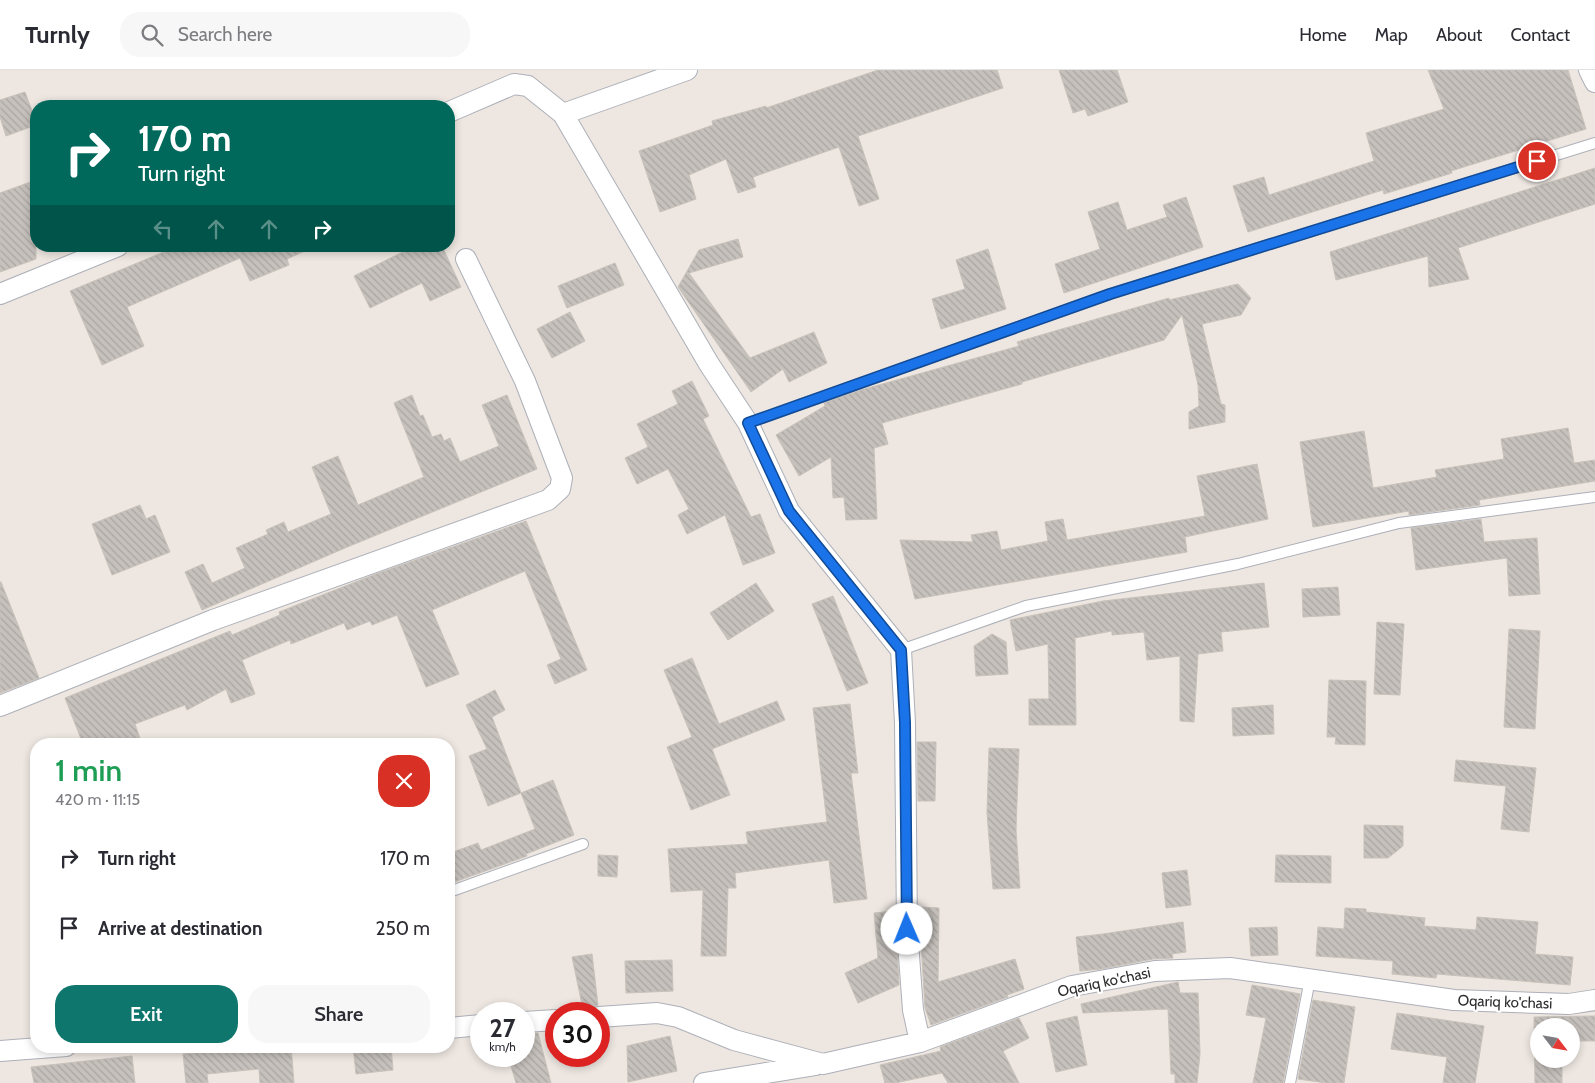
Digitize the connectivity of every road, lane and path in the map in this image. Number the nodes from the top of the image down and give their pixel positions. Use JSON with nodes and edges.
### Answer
{"nodes":[{"id":1,"x":687,"y":70,"type":"edge"},
{"id":2,"x":1589,"y":70,"type":"edge"},
{"id":3,"x":1595,"y":82,"type":"edge"},
{"id":4,"x":455,"y":109,"type":"edge"},
{"id":5,"x":563,"y":114,"type":"junction"},
{"id":6,"x":1595,"y":143,"type":"edge"},
{"id":7,"x":103,"y":252,"type":"edge"},
{"id":8,"x":466,"y":259,"type":"dead end"},
{"id":9,"x":0,"y":294,"type":"edge"},
{"id":10,"x":748,"y":423,"type":"junction"},
{"id":11,"x":1595,"y":497,"type":"edge"},
{"id":12,"x":901,"y":650,"type":"junction"},
{"id":13,"x":0,"y":706,"type":"edge"},
{"id":14,"x":583,"y":844,"type":"dead end"},
{"id":15,"x":455,"y":890,"type":"edge"},
{"id":16,"x":1310,"y":979,"type":"junction"},
{"id":17,"x":1595,"y":1000,"type":"edge"},
{"id":18,"x":610,"y":1016,"type":"edge"},
{"id":19,"x":470,"y":1026,"type":"edge"},
{"id":20,"x":455,"y":1027,"type":"edge"},
{"id":21,"x":920,"y":1042,"type":"junction"},
{"id":22,"x":30,"y":1049,"type":"edge"},
{"id":23,"x":0,"y":1051,"type":"edge"},
{"id":24,"x":823,"y":1064,"type":"junction"},
{"id":25,"x":704,"y":1083,"type":"edge"},
{"id":26,"x":1290,"y":1083,"type":"edge"}],
"edges":[{"from":1,"to":5,"type":"street"},
{"from":2,"to":3,"type":"street"},
{"from":4,"to":5,"type":"street"},
{"from":5,"to":10,"type":"street"},
{"from":6,"to":10,"type":"lane"},
{"from":7,"to":9,"type":"street"},
{"from":8,"to":13,"type":"street"},
{"from":10,"to":12,"type":"street"},
{"from":11,"to":12,"type":"lane"},
{"from":12,"to":21,"type":"street"},
{"from":14,"to":15,"type":"lane"},
{"from":16,"to":17,"type":"street","name":"Oqariq ko'chasi"},
{"from":16,"to":21,"type":"street","name":"Oqariq ko'chasi"},
{"from":16,"to":26,"type":"lane"},
{"from":18,"to":24,"type":"street","name":"Oqariq ko'chasi"},
{"from":19,"to":20,"type":"street"},
{"from":21,"to":24,"type":"street","name":"Oqariq ko'chasi"},
{"from":22,"to":23,"type":"street"},
{"from":24,"to":25,"type":"street"}]}
